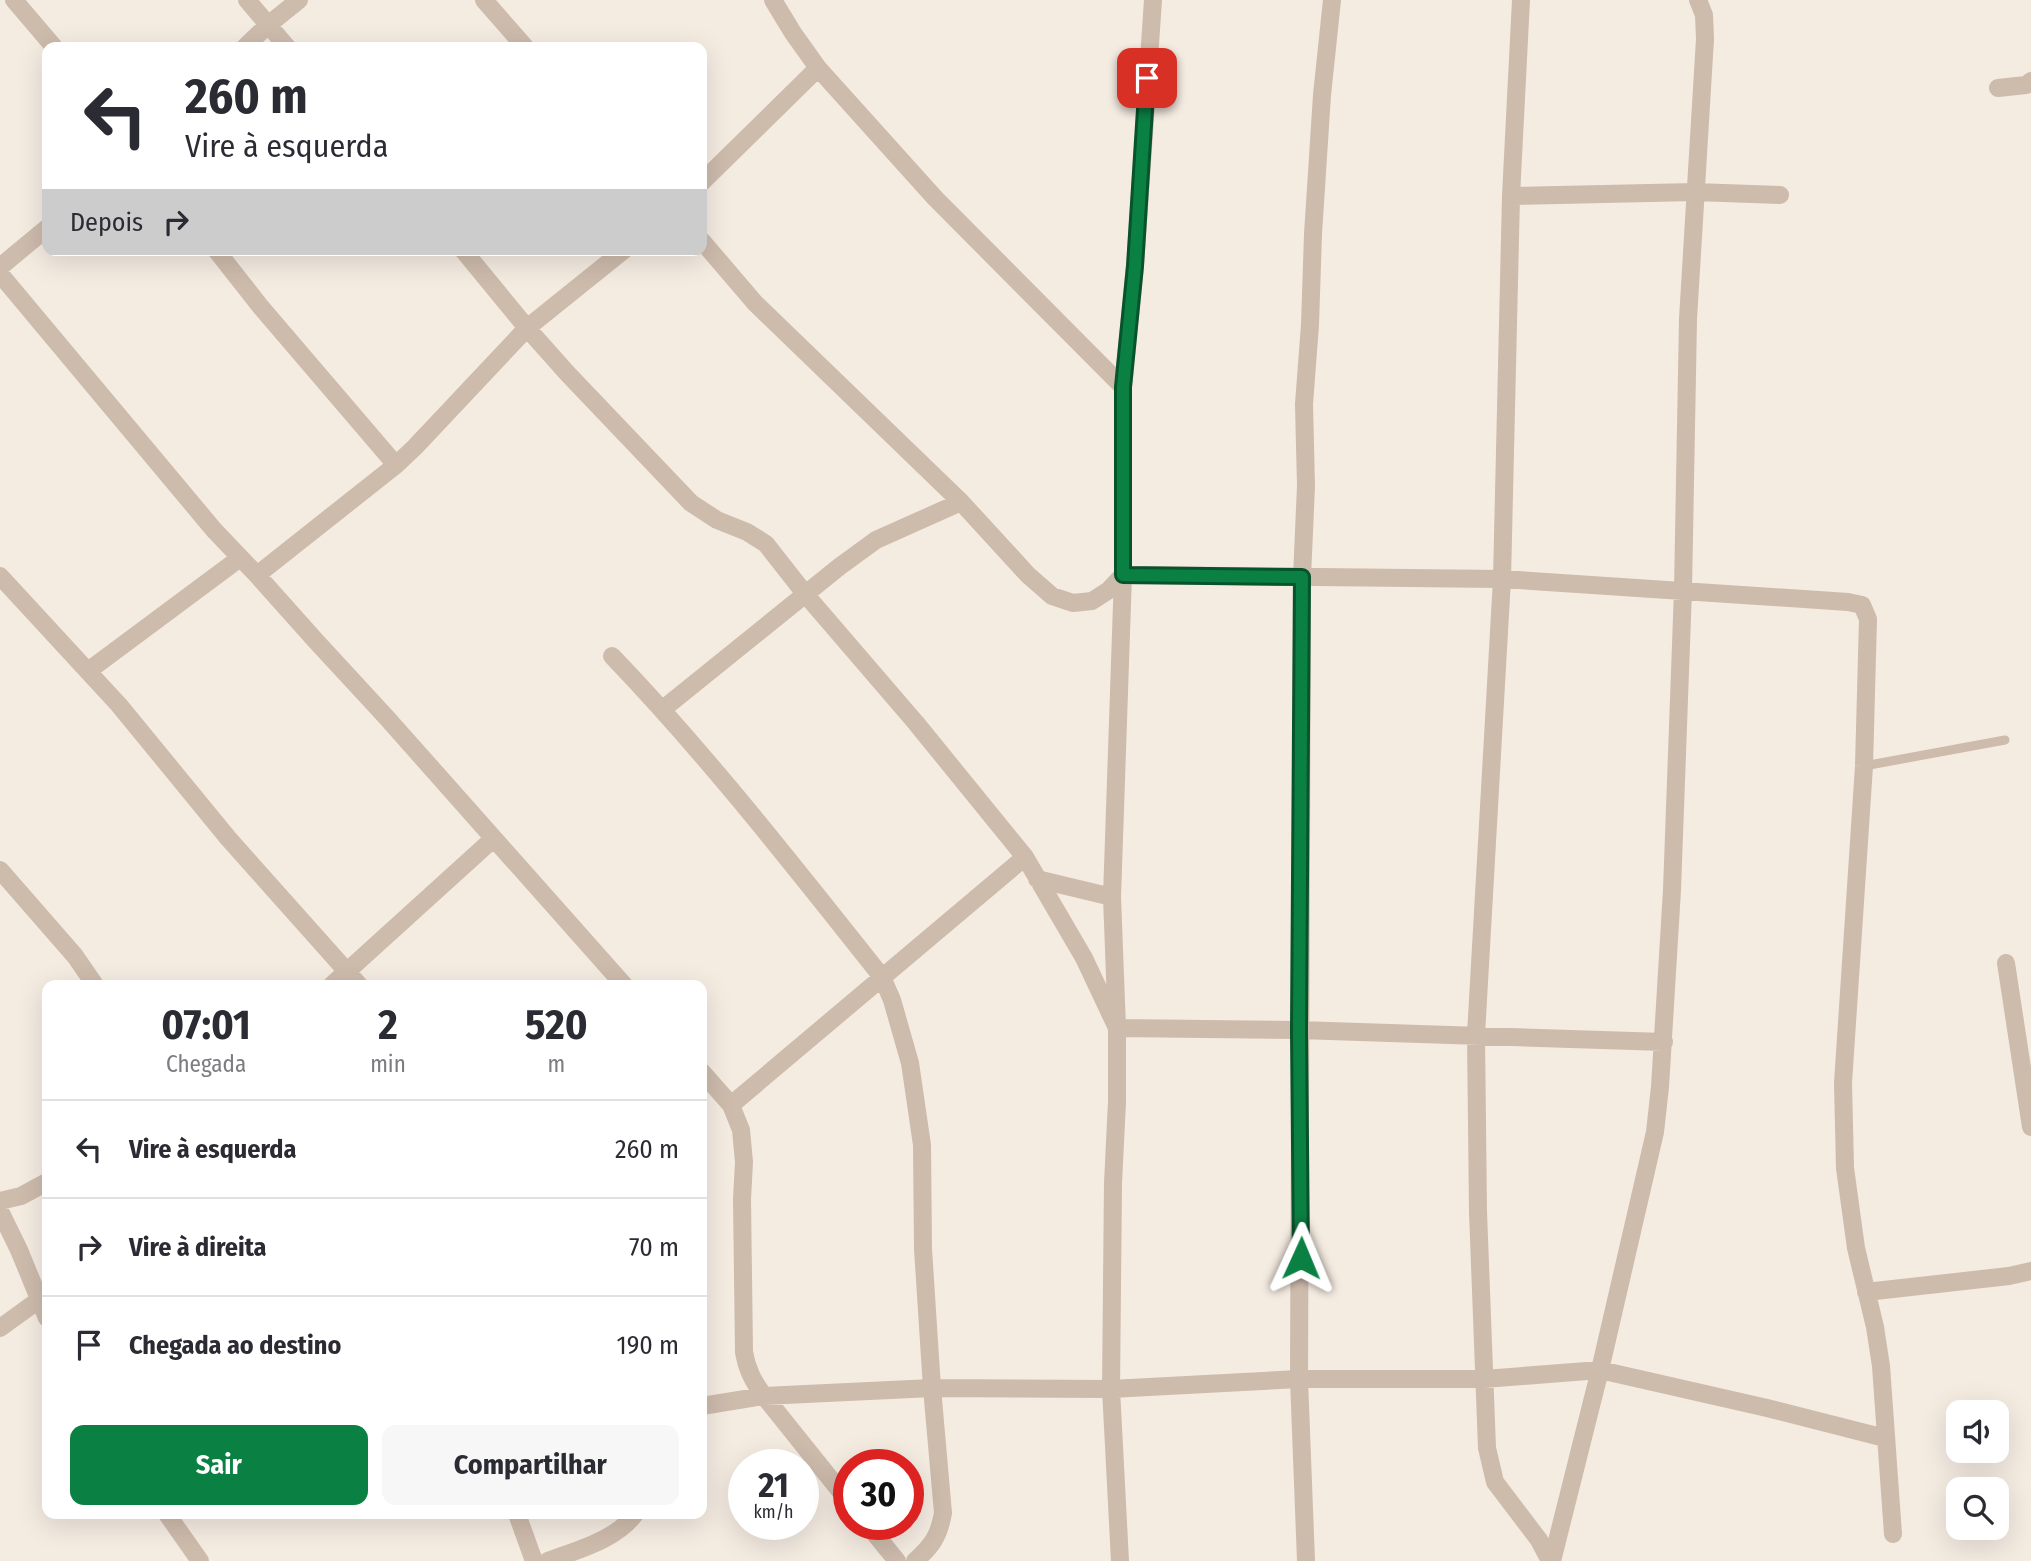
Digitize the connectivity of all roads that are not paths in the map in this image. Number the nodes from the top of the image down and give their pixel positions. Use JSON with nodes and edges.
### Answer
{"nodes":[{"id":1,"x":14,"y":0,"type":"edge"},
{"id":2,"x":247,"y":0,"type":"edge"},
{"id":3,"x":299,"y":0,"type":"edge"},
{"id":4,"x":484,"y":0,"type":"edge"},
{"id":5,"x":773,"y":0,"type":"edge"},
{"id":6,"x":1153,"y":0,"type":"edge"},
{"id":7,"x":1332,"y":0,"type":"edge"},
{"id":8,"x":1521,"y":0,"type":"edge"},
{"id":9,"x":1698,"y":0,"type":"edge"},
{"id":10,"x":268,"y":24,"type":"junction"},
{"id":11,"x":50,"y":42,"type":"edge"},
{"id":12,"x":250,"y":42,"type":"edge"},
{"id":13,"x":283,"y":42,"type":"edge"},
{"id":14,"x":521,"y":42,"type":"edge"},
{"id":15,"x":818,"y":68,"type":"junction"},
{"id":16,"x":2031,"y":81,"type":"edge"},
{"id":17,"x":1997,"y":88,"type":"dead end"},
{"id":18,"x":707,"y":178,"type":"edge"},
{"id":19,"x":1695,"y":192,"type":"junction"},
{"id":20,"x":1780,"y":195,"type":"dead end"},
{"id":21,"x":1511,"y":196,"type":"junction"},
{"id":22,"x":42,"y":232,"type":"edge"},
{"id":23,"x":707,"y":247,"type":"edge"},
{"id":24,"x":221,"y":256,"type":"edge"},
{"id":25,"x":468,"y":256,"type":"edge"},
{"id":26,"x":617,"y":256,"type":"edge"},
{"id":27,"x":0,"y":267,"type":"edge"},
{"id":28,"x":0,"y":274,"type":"edge"},
{"id":29,"x":527,"y":328,"type":"junction"},
{"id":30,"x":1123,"y":387,"type":"junction"},
{"id":31,"x":396,"y":465,"type":"junction"},
{"id":32,"x":961,"y":502,"type":"junction"},
{"id":33,"x":240,"y":558,"type":"junction"},
{"id":34,"x":257,"y":575,"type":"junction"},
{"id":35,"x":1123,"y":575,"type":"junction"},
{"id":36,"x":0,"y":576,"type":"edge"},
{"id":37,"x":1302,"y":577,"type":"junction"},
{"id":38,"x":1502,"y":579,"type":"junction"},
{"id":39,"x":1683,"y":590,"type":"junction"},
{"id":40,"x":806,"y":594,"type":"junction"},
{"id":41,"x":612,"y":656,"type":"dead end"},
{"id":42,"x":88,"y":671,"type":"junction"},
{"id":43,"x":663,"y":709,"type":"junction"},
{"id":44,"x":2005,"y":740,"type":"dead end"},
{"id":45,"x":1864,"y":766,"type":"junction"},
{"id":46,"x":493,"y":839,"type":"junction"},
{"id":47,"x":1025,"y":857,"type":"junction"},
{"id":48,"x":0,"y":870,"type":"edge"},
{"id":49,"x":1037,"y":878,"type":"junction"},
{"id":50,"x":1112,"y":897,"type":"junction"},
{"id":51,"x":2006,"y":963,"type":"dead end"},
{"id":52,"x":882,"y":977,"type":"junction"},
{"id":53,"x":354,"y":979,"type":"edge"},
{"id":54,"x":92,"y":980,"type":"edge"},
{"id":55,"x":620,"y":980,"type":"edge"},
{"id":56,"x":1117,"y":1028,"type":"junction"},
{"id":57,"x":1299,"y":1030,"type":"junction"},
{"id":58,"x":1476,"y":1035,"type":"junction"},
{"id":59,"x":1664,"y":1042,"type":"junction"},
{"id":60,"x":707,"y":1078,"type":"edge"},
{"id":61,"x":731,"y":1105,"type":"junction"},
{"id":62,"x":2031,"y":1127,"type":"edge"},
{"id":63,"x":42,"y":1185,"type":"edge"},
{"id":64,"x":0,"y":1200,"type":"edge"},
{"id":65,"x":0,"y":1212,"type":"edge"},
{"id":66,"x":2031,"y":1271,"type":"edge"},
{"id":67,"x":1866,"y":1292,"type":"junction"},
{"id":68,"x":42,"y":1294,"type":"edge"},
{"id":69,"x":42,"y":1297,"type":"edge"},
{"id":70,"x":0,"y":1328,"type":"edge"},
{"id":71,"x":1600,"y":1370,"type":"junction"},
{"id":72,"x":1299,"y":1379,"type":"junction"},
{"id":73,"x":1484,"y":1379,"type":"junction"},
{"id":74,"x":932,"y":1388,"type":"junction"},
{"id":75,"x":1111,"y":1390,"type":"junction"},
{"id":76,"x":764,"y":1396,"type":"junction"},
{"id":77,"x":707,"y":1405,"type":"edge"},
{"id":78,"x":1885,"y":1438,"type":"junction"},
{"id":79,"x":833,"y":1482,"type":"edge"},
{"id":80,"x":171,"y":1519,"type":"edge"},
{"id":81,"x":519,"y":1519,"type":"edge"},
{"id":82,"x":632,"y":1519,"type":"edge"},
{"id":83,"x":1893,"y":1534,"type":"dead end"},
{"id":84,"x":880,"y":1540,"type":"edge"},
{"id":85,"x":200,"y":1561,"type":"edge"},
{"id":86,"x":534,"y":1561,"type":"edge"},
{"id":87,"x":548,"y":1561,"type":"edge"},
{"id":88,"x":897,"y":1561,"type":"edge"},
{"id":89,"x":915,"y":1561,"type":"edge"},
{"id":90,"x":1120,"y":1561,"type":"edge"},
{"id":91,"x":1306,"y":1561,"type":"edge"},
{"id":92,"x":1551,"y":1561,"type":"edge"}],
"edges":[{"from":1,"to":11,"type":"street"},
{"from":2,"to":10,"type":"street"},
{"from":3,"to":10,"type":"street"},
{"from":4,"to":14,"type":"street"},
{"from":5,"to":15,"type":"street"},
{"from":6,"to":30,"type":"street"},
{"from":7,"to":37,"type":"street"},
{"from":8,"to":21,"type":"street"},
{"from":9,"to":19,"type":"street"},
{"from":10,"to":12,"type":"street"},
{"from":10,"to":13,"type":"street"},
{"from":15,"to":18,"type":"street"},
{"from":15,"to":30,"type":"street"},
{"from":16,"to":17,"type":"street"},
{"from":19,"to":20,"type":"street"},
{"from":19,"to":21,"type":"street"},
{"from":19,"to":39,"type":"street"},
{"from":21,"to":38,"type":"street"},
{"from":22,"to":27,"type":"street"},
{"from":23,"to":32,"type":"street"},
{"from":24,"to":31,"type":"street"},
{"from":25,"to":29,"type":"street"},
{"from":26,"to":29,"type":"street"},
{"from":28,"to":33,"type":"street"},
{"from":29,"to":31,"type":"street"},
{"from":29,"to":40,"type":"street"},
{"from":30,"to":35,"type":"street"},
{"from":31,"to":34,"type":"street"},
{"from":32,"to":35,"type":"street"},
{"from":32,"to":40,"type":"street"},
{"from":33,"to":34,"type":"street"},
{"from":33,"to":42,"type":"street"},
{"from":34,"to":46,"type":"street"},
{"from":35,"to":37,"type":"street"},
{"from":35,"to":50,"type":"street"},
{"from":36,"to":42,"type":"street"},
{"from":37,"to":38,"type":"street"},
{"from":37,"to":57,"type":"street"},
{"from":38,"to":39,"type":"street"},
{"from":38,"to":58,"type":"street"},
{"from":39,"to":45,"type":"street"},
{"from":39,"to":59,"type":"street"},
{"from":40,"to":43,"type":"street"},
{"from":40,"to":47,"type":"street"},
{"from":41,"to":43,"type":"street"},
{"from":42,"to":53,"type":"street"},
{"from":43,"to":52,"type":"street"},
{"from":44,"to":45,"type":"lane"},
{"from":45,"to":67,"type":"street"},
{"from":46,"to":53,"type":"street"},
{"from":46,"to":55,"type":"street"},
{"from":47,"to":49,"type":"street"},
{"from":47,"to":52,"type":"street"},
{"from":48,"to":54,"type":"street"},
{"from":49,"to":50,"type":"street"},
{"from":49,"to":56,"type":"street"},
{"from":50,"to":56,"type":"street"},
{"from":51,"to":62,"type":"street"},
{"from":52,"to":61,"type":"street"},
{"from":52,"to":74,"type":"street"},
{"from":56,"to":57,"type":"street"},
{"from":56,"to":75,"type":"street"},
{"from":57,"to":58,"type":"street"},
{"from":57,"to":72,"type":"street"},
{"from":58,"to":59,"type":"street"},
{"from":58,"to":73,"type":"street"},
{"from":59,"to":71,"type":"street"},
{"from":60,"to":61,"type":"street"},
{"from":61,"to":76,"type":"street"},
{"from":63,"to":64,"type":"street"},
{"from":65,"to":68,"type":"street"},
{"from":66,"to":67,"type":"street"},
{"from":67,"to":78,"type":"street"},
{"from":69,"to":70,"type":"street"},
{"from":71,"to":73,"type":"street"},
{"from":71,"to":78,"type":"street"},
{"from":71,"to":92,"type":"street"},
{"from":72,"to":73,"type":"street"},
{"from":72,"to":75,"type":"street"},
{"from":72,"to":91,"type":"street"},
{"from":73,"to":92,"type":"street"},
{"from":74,"to":75,"type":"street"},
{"from":74,"to":76,"type":"street"},
{"from":74,"to":89,"type":"street"},
{"from":75,"to":90,"type":"street"},
{"from":76,"to":77,"type":"street"},
{"from":76,"to":79,"type":"street"},
{"from":78,"to":83,"type":"street"},
{"from":80,"to":85,"type":"street"},
{"from":81,"to":86,"type":"street"},
{"from":82,"to":87,"type":"street"},
{"from":84,"to":88,"type":"street"}]}
